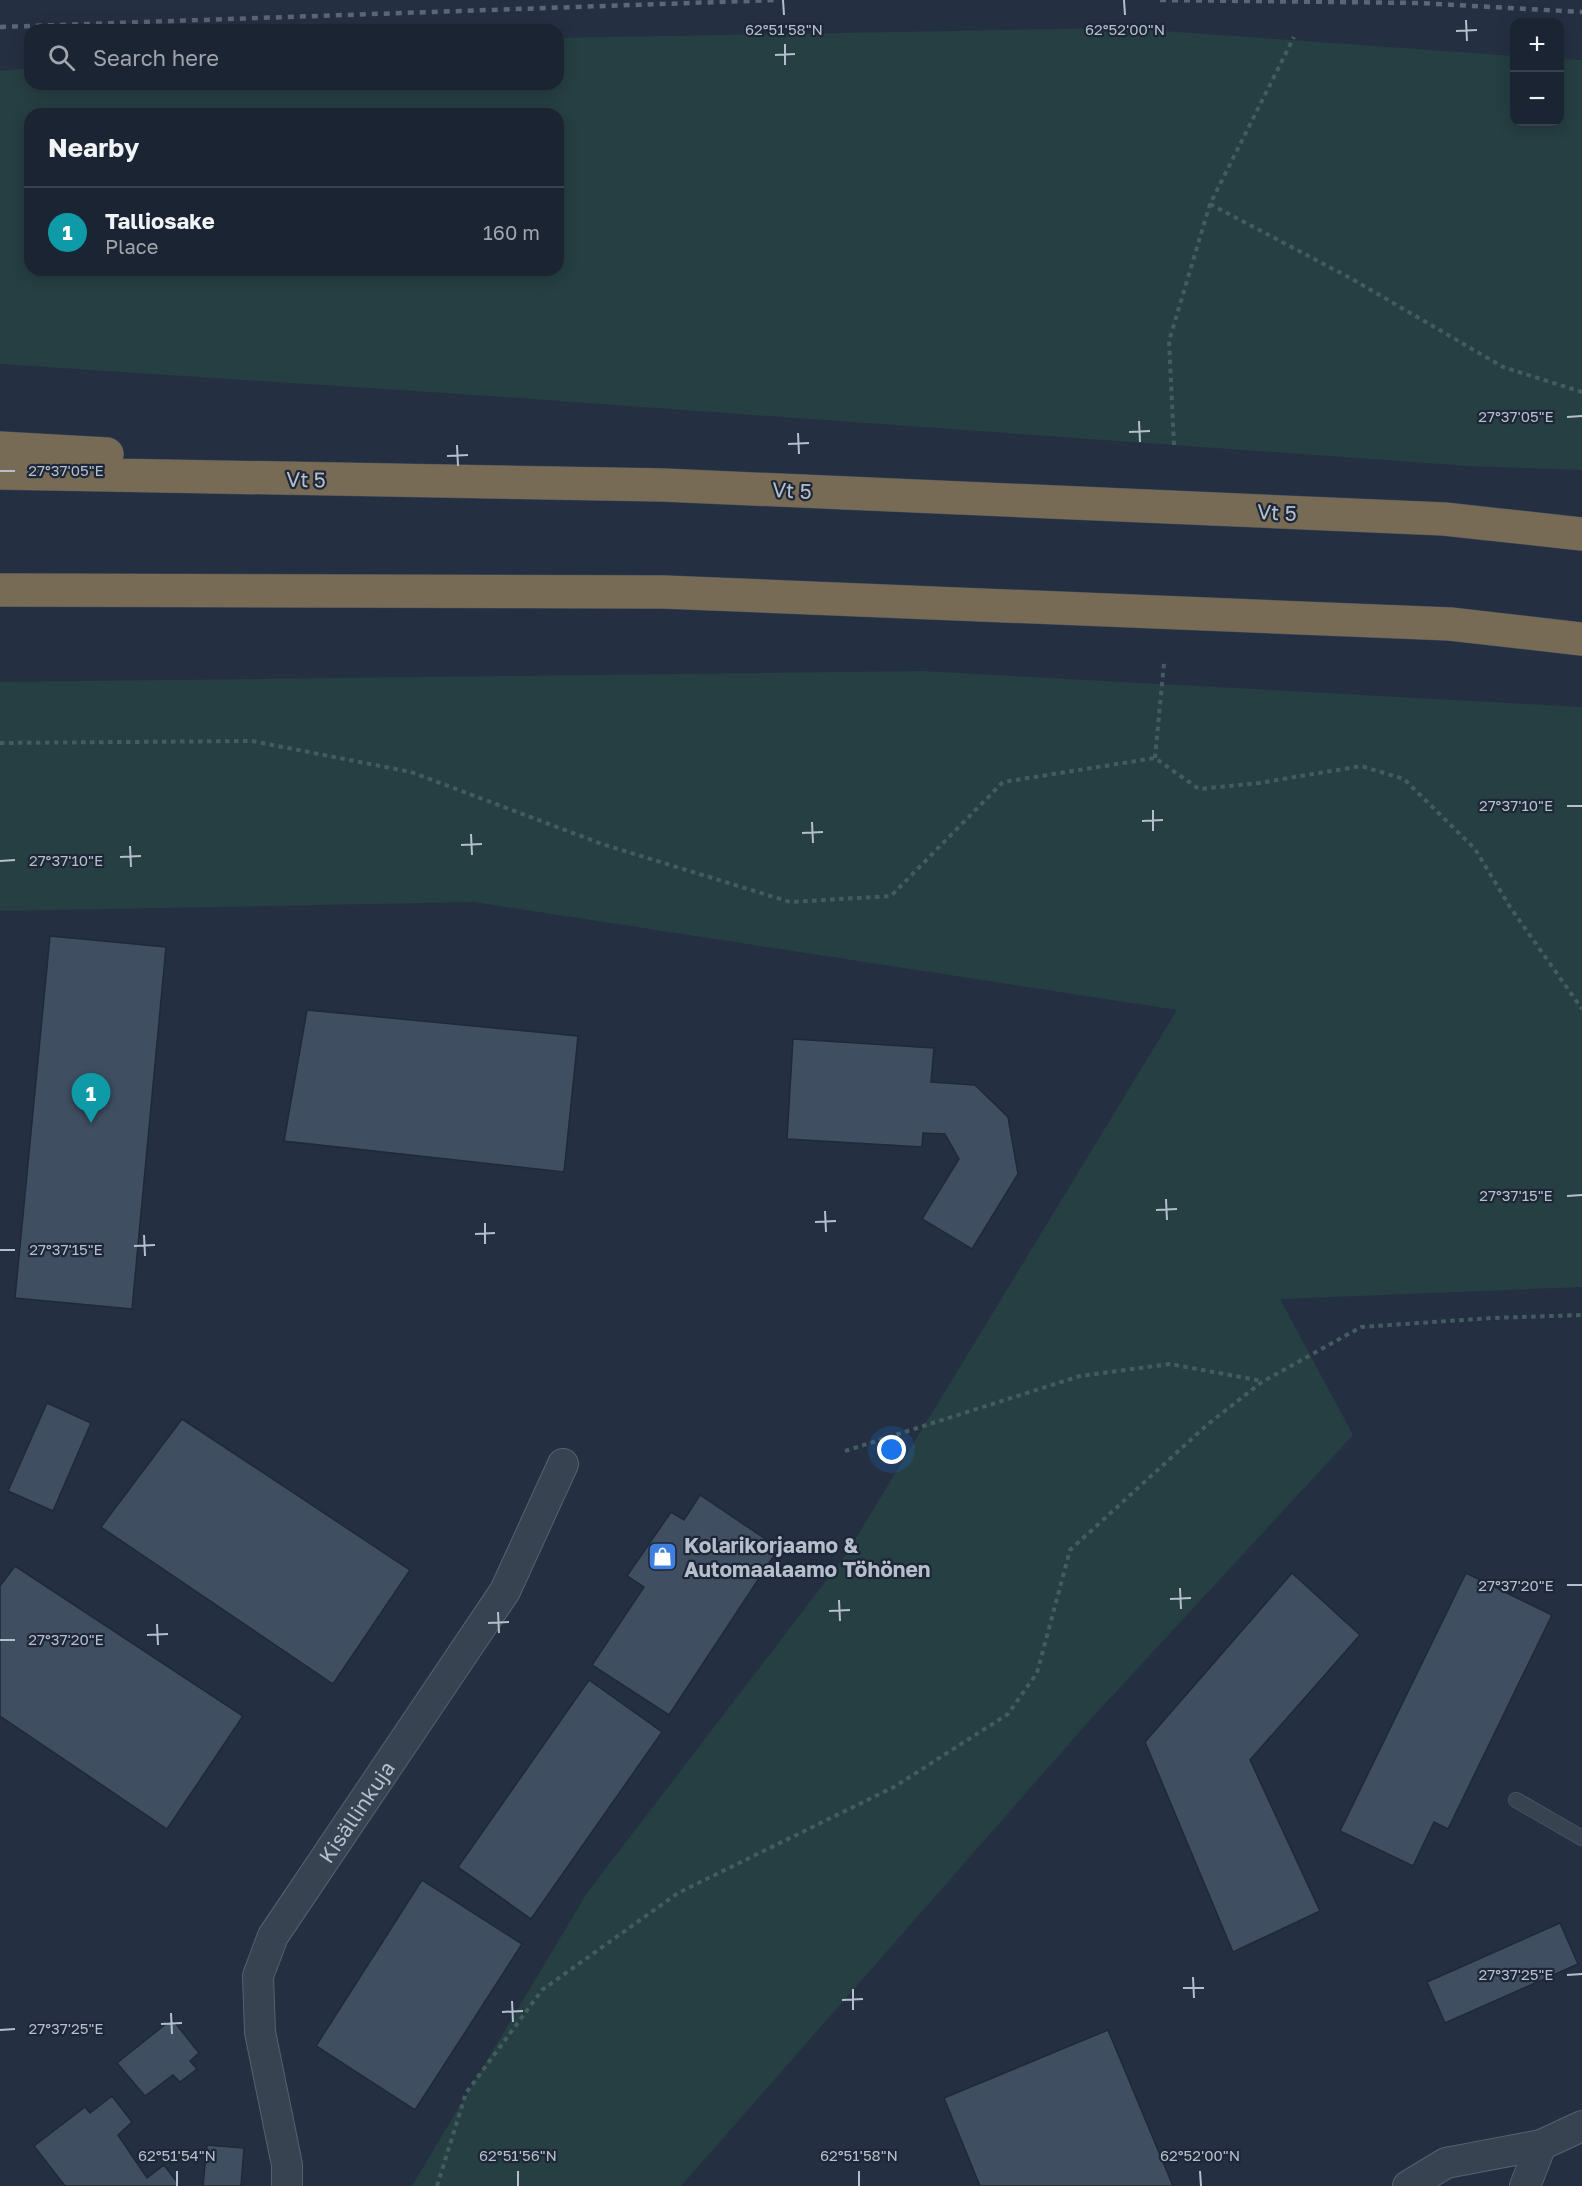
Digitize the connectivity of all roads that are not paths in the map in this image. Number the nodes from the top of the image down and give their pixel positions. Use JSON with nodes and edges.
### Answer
{"nodes":[{"id":1,"x":0,"y":448,"type":"edge"},
{"id":2,"x":0,"y":473,"type":"edge"},
{"id":3,"x":663,"y":485,"type":"junction"},
{"id":4,"x":1582,"y":534,"type":"edge"},
{"id":5,"x":0,"y":590,"type":"edge"},
{"id":6,"x":1582,"y":639,"type":"edge"},
{"id":7,"x":563,"y":1464,"type":"dead end"},
{"id":8,"x":1516,"y":1800,"type":"dead end"},
{"id":9,"x":1582,"y":1838,"type":"edge"},
{"id":10,"x":1582,"y":2126,"type":"edge"},
{"id":11,"x":1541,"y":2145,"type":"junction"},
{"id":12,"x":287,"y":2186,"type":"edge"},
{"id":13,"x":1408,"y":2186,"type":"edge"},
{"id":14,"x":1525,"y":2186,"type":"edge"}],
"edges":[{"from":1,"to":3,"type":"highway"},
{"from":2,"to":3,"type":"highway","name":"Vt 5"},
{"from":3,"to":4,"type":"highway","name":"Vt 5"},
{"from":5,"to":6,"type":"highway"},
{"from":7,"to":12,"type":"street","name":"Kisällinkuja"},
{"from":8,"to":9,"type":"lane"},
{"from":10,"to":11,"type":"street"},
{"from":11,"to":13,"type":"street"},
{"from":11,"to":14,"type":"street"}]}
